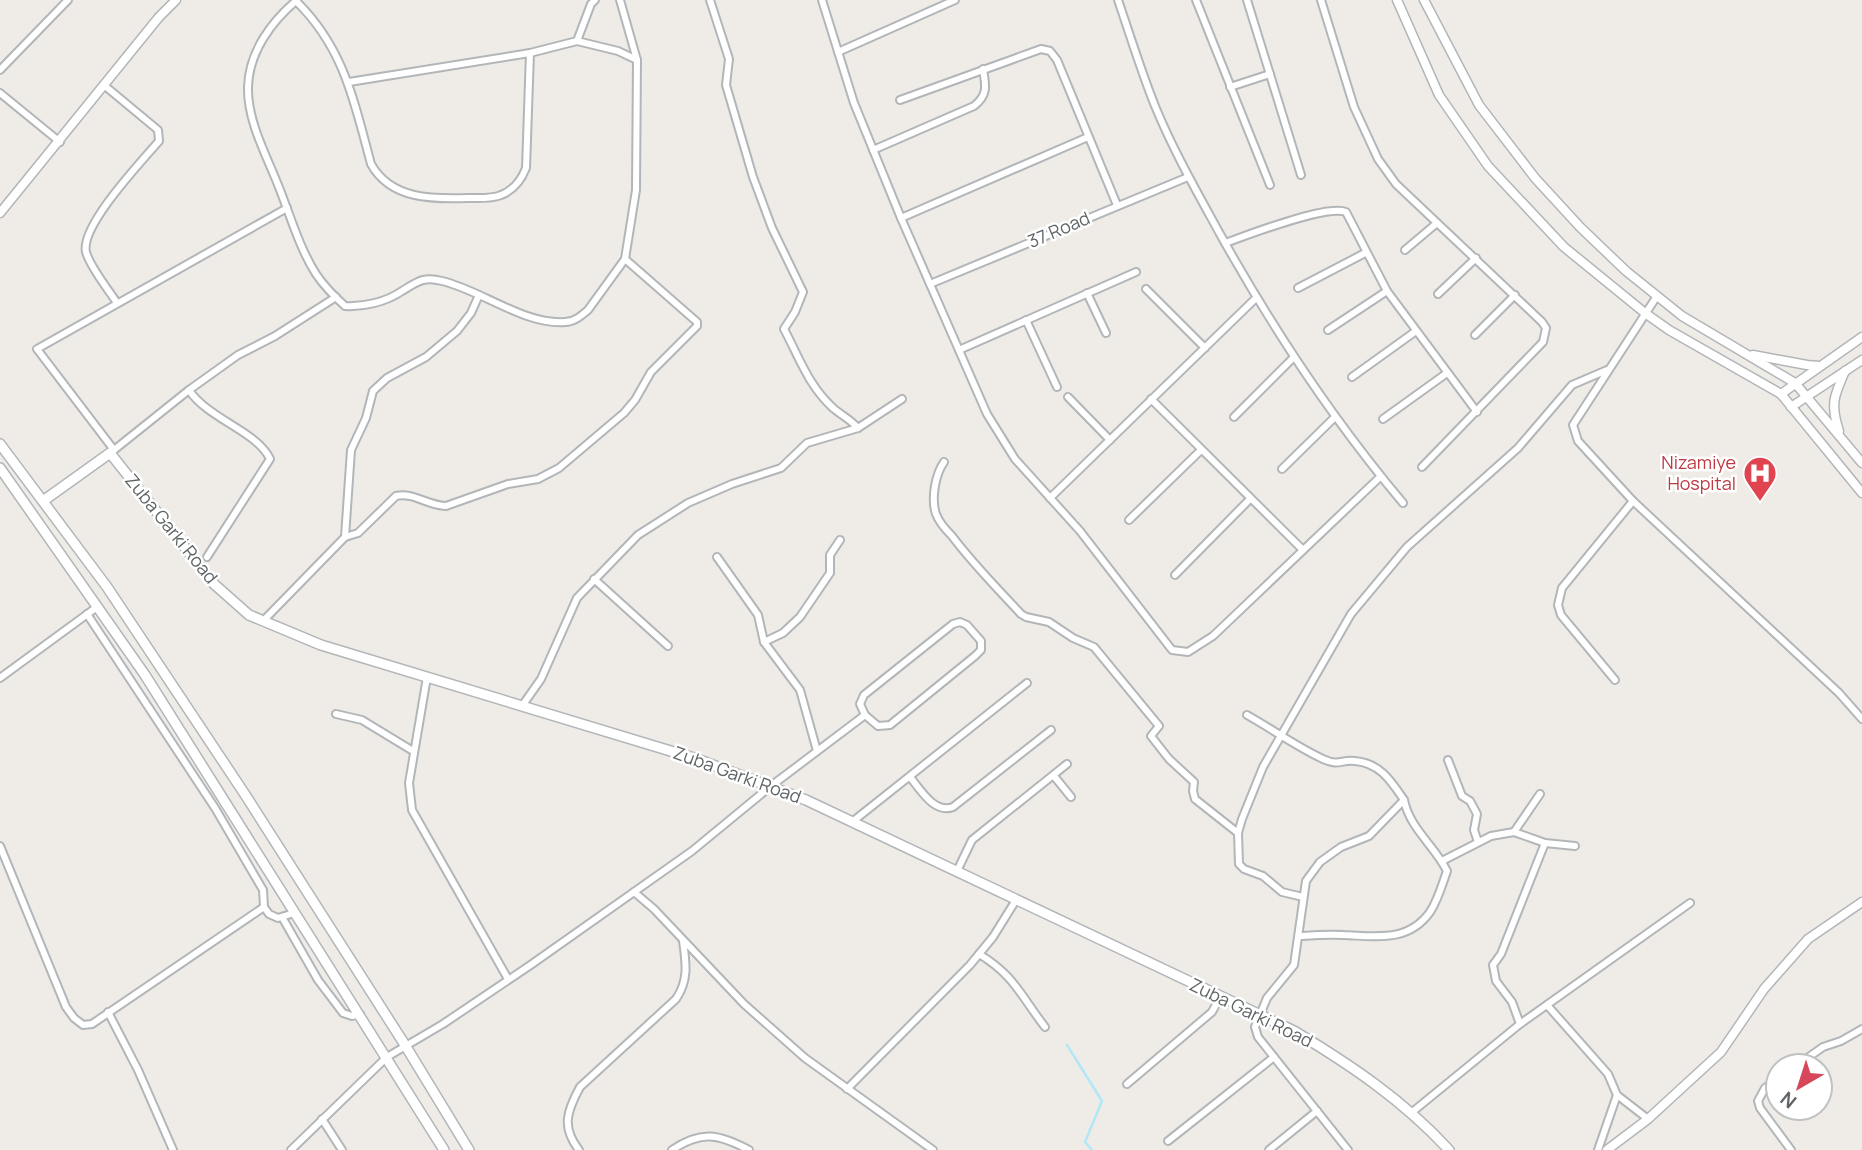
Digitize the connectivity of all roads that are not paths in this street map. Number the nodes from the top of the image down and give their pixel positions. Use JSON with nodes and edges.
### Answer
{"nodes":[{"id":1,"x":68,"y":0,"type":"edge"},
{"id":2,"x":176,"y":0,"type":"edge"},
{"id":3,"x":296,"y":0,"type":"edge"},
{"id":4,"x":595,"y":0,"type":"edge"},
{"id":5,"x":620,"y":0,"type":"edge"},
{"id":6,"x":710,"y":0,"type":"edge"},
{"id":7,"x":822,"y":0,"type":"edge"},
{"id":8,"x":955,"y":0,"type":"edge"},
{"id":9,"x":1118,"y":0,"type":"edge"},
{"id":10,"x":1196,"y":0,"type":"edge"},
{"id":11,"x":1247,"y":0,"type":"edge"},
{"id":12,"x":1321,"y":0,"type":"edge"},
{"id":13,"x":1397,"y":0,"type":"edge"},
{"id":14,"x":1424,"y":0,"type":"edge"},
{"id":15,"x":577,"y":41,"type":"junction"},
{"id":16,"x":838,"y":51,"type":"junction"},
{"id":17,"x":530,"y":54,"type":"junction"},
{"id":18,"x":637,"y":60,"type":"junction"},
{"id":19,"x":983,"y":69,"type":"junction"},
{"id":20,"x":0,"y":70,"type":"edge"},
{"id":21,"x":1270,"y":74,"type":"junction"},
{"id":22,"x":349,"y":82,"type":"junction"},
{"id":23,"x":104,"y":86,"type":"junction"},
{"id":24,"x":1230,"y":87,"type":"junction"},
{"id":25,"x":0,"y":93,"type":"edge"},
{"id":26,"x":900,"y":100,"type":"dead end"},
{"id":27,"x":1088,"y":137,"type":"junction"},
{"id":28,"x":60,"y":142,"type":"junction"},
{"id":29,"x":873,"y":150,"type":"junction"},
{"id":30,"x":1301,"y":175,"type":"dead end"},
{"id":31,"x":1188,"y":177,"type":"junction"},
{"id":32,"x":1270,"y":184,"type":"dead end"},
{"id":33,"x":1117,"y":205,"type":"junction"},
{"id":34,"x":287,"y":208,"type":"junction"},
{"id":35,"x":0,"y":213,"type":"edge"},
{"id":36,"x":901,"y":218,"type":"junction"},
{"id":37,"x":1437,"y":223,"type":"junction"},
{"id":38,"x":1225,"y":243,"type":"junction"},
{"id":39,"x":1405,"y":250,"type":"dead end"},
{"id":40,"x":1365,"y":253,"type":"junction"},
{"id":41,"x":1476,"y":258,"type":"junction"},
{"id":42,"x":625,"y":259,"type":"junction"},
{"id":43,"x":1136,"y":272,"type":"dead end"},
{"id":44,"x":930,"y":284,"type":"junction"},
{"id":45,"x":1298,"y":288,"type":"dead end"},
{"id":46,"x":1146,"y":289,"type":"dead end"},
{"id":47,"x":1387,"y":291,"type":"junction"},
{"id":48,"x":1087,"y":293,"type":"junction"},
{"id":49,"x":1438,"y":294,"type":"dead end"},
{"id":50,"x":480,"y":295,"type":"junction"},
{"id":51,"x":1515,"y":295,"type":"junction"},
{"id":52,"x":1657,"y":296,"type":"junction"},
{"id":53,"x":336,"y":297,"type":"junction"},
{"id":54,"x":1256,"y":298,"type":"junction"},
{"id":55,"x":117,"y":303,"type":"junction"},
{"id":56,"x":1645,"y":313,"type":"junction"},
{"id":57,"x":1026,"y":320,"type":"junction"},
{"id":58,"x":1328,"y":330,"type":"dead end"},
{"id":59,"x":1416,"y":331,"type":"junction"},
{"id":60,"x":1106,"y":333,"type":"dead end"},
{"id":61,"x":1475,"y":335,"type":"dead end"},
{"id":62,"x":1862,"y":337,"type":"edge"},
{"id":63,"x":1205,"y":348,"type":"junction"},
{"id":64,"x":959,"y":350,"type":"junction"},
{"id":65,"x":1746,"y":353,"type":"junction"},
{"id":66,"x":1294,"y":357,"type":"junction"},
{"id":67,"x":1862,"y":359,"type":"edge"},
{"id":68,"x":1819,"y":366,"type":"junction"},
{"id":69,"x":1607,"y":370,"type":"junction"},
{"id":70,"x":1845,"y":371,"type":"junction"},
{"id":71,"x":1447,"y":373,"type":"junction"},
{"id":72,"x":1352,"y":377,"type":"dead end"},
{"id":73,"x":1796,"y":383,"type":"junction"},
{"id":74,"x":1056,"y":387,"type":"dead end"},
{"id":75,"x":189,"y":390,"type":"junction"},
{"id":76,"x":1781,"y":394,"type":"junction"},
{"id":77,"x":1808,"y":396,"type":"junction"},
{"id":78,"x":1069,"y":397,"type":"dead end"},
{"id":79,"x":902,"y":399,"type":"dead end"},
{"id":80,"x":1151,"y":399,"type":"junction"},
{"id":81,"x":1791,"y":407,"type":"junction"},
{"id":82,"x":1477,"y":412,"type":"junction"},
{"id":83,"x":1234,"y":417,"type":"dead end"},
{"id":84,"x":1335,"y":417,"type":"junction"},
{"id":85,"x":1382,"y":419,"type":"dead end"},
{"id":86,"x":858,"y":428,"type":"junction"},
{"id":87,"x":1841,"y":437,"type":"junction"},
{"id":88,"x":1110,"y":440,"type":"junction"},
{"id":89,"x":0,"y":444,"type":"edge"},
{"id":90,"x":1201,"y":450,"type":"junction"},
{"id":91,"x":112,"y":452,"type":"junction"},
{"id":92,"x":944,"y":462,"type":"dead end"},
{"id":93,"x":1862,"y":463,"type":"edge"},
{"id":94,"x":1422,"y":467,"type":"dead end"},
{"id":95,"x":0,"y":468,"type":"edge"},
{"id":96,"x":1282,"y":469,"type":"dead end"},
{"id":97,"x":1380,"y":477,"type":"junction"},
{"id":98,"x":1862,"y":494,"type":"edge"},
{"id":99,"x":1050,"y":498,"type":"junction"},
{"id":100,"x":1250,"y":499,"type":"junction"},
{"id":101,"x":1633,"y":500,"type":"junction"},
{"id":102,"x":43,"y":501,"type":"junction"},
{"id":103,"x":1403,"y":503,"type":"dead end"},
{"id":104,"x":1129,"y":520,"type":"dead end"},
{"id":105,"x":345,"y":537,"type":"junction"},
{"id":106,"x":840,"y":540,"type":"dead end"},
{"id":107,"x":1303,"y":551,"type":"junction"},
{"id":108,"x":207,"y":557,"type":"dead end"},
{"id":109,"x":718,"y":557,"type":"dead end"},
{"id":110,"x":1175,"y":575,"type":"dead end"},
{"id":111,"x":594,"y":579,"type":"junction"},
{"id":112,"x":97,"y":607,"type":"junction"},
{"id":113,"x":87,"y":614,"type":"junction"},
{"id":114,"x":263,"y":621,"type":"junction"},
{"id":115,"x":764,"y":642,"type":"junction"},
{"id":116,"x":668,"y":646,"type":"dead end"},
{"id":117,"x":427,"y":677,"type":"junction"},
{"id":118,"x":0,"y":678,"type":"edge"},
{"id":119,"x":1615,"y":680,"type":"dead end"},
{"id":120,"x":1027,"y":683,"type":"dead end"},
{"id":121,"x":522,"y":706,"type":"junction"},
{"id":122,"x":336,"y":714,"type":"dead end"},
{"id":123,"x":865,"y":715,"type":"junction"},
{"id":124,"x":1247,"y":715,"type":"dead end"},
{"id":125,"x":1862,"y":719,"type":"edge"},
{"id":126,"x":1051,"y":730,"type":"dead end"},
{"id":127,"x":1282,"y":734,"type":"junction"},
{"id":128,"x":413,"y":751,"type":"junction"},
{"id":129,"x":817,"y":751,"type":"junction"},
{"id":130,"x":1448,"y":760,"type":"dead end"},
{"id":131,"x":1067,"y":764,"type":"dead end"},
{"id":132,"x":909,"y":776,"type":"junction"},
{"id":133,"x":1054,"y":776,"type":"junction"},
{"id":134,"x":771,"y":786,"type":"junction"},
{"id":135,"x":1540,"y":794,"type":"dead end"},
{"id":136,"x":1071,"y":797,"type":"dead end"},
{"id":137,"x":1404,"y":800,"type":"junction"},
{"id":138,"x":852,"y":822,"type":"junction"},
{"id":139,"x":1514,"y":832,"type":"junction"},
{"id":140,"x":1238,"y":833,"type":"junction"},
{"id":141,"x":1478,"y":842,"type":"junction"},
{"id":142,"x":1545,"y":843,"type":"junction"},
{"id":143,"x":0,"y":846,"type":"edge"},
{"id":144,"x":1576,"y":846,"type":"dead end"},
{"id":145,"x":1442,"y":861,"type":"junction"},
{"id":146,"x":957,"y":871,"type":"junction"},
{"id":147,"x":634,"y":892,"type":"junction"},
{"id":148,"x":1303,"y":897,"type":"junction"},
{"id":149,"x":1016,"y":900,"type":"junction"},
{"id":150,"x":1862,"y":902,"type":"edge"},
{"id":151,"x":1690,"y":903,"type":"dead end"},
{"id":152,"x":264,"y":907,"type":"junction"},
{"id":153,"x":294,"y":913,"type":"junction"},
{"id":154,"x":282,"y":917,"type":"junction"},
{"id":155,"x":1300,"y":936,"type":"junction"},
{"id":156,"x":682,"y":939,"type":"junction"},
{"id":157,"x":979,"y":954,"type":"junction"},
{"id":158,"x":508,"y":979,"type":"junction"},
{"id":159,"x":1220,"y":997,"type":"junction"},
{"id":160,"x":1547,"y":1005,"type":"junction"},
{"id":161,"x":108,"y":1012,"type":"junction"},
{"id":162,"x":359,"y":1014,"type":"junction"},
{"id":163,"x":1259,"y":1014,"type":"junction"},
{"id":164,"x":1520,"y":1024,"type":"junction"},
{"id":165,"x":1045,"y":1027,"type":"dead end"},
{"id":166,"x":1862,"y":1029,"type":"edge"},
{"id":167,"x":405,"y":1045,"type":"junction"},
{"id":168,"x":1816,"y":1052,"type":"edge"},
{"id":169,"x":387,"y":1057,"type":"junction"},
{"id":170,"x":1274,"y":1057,"type":"junction"},
{"id":171,"x":1127,"y":1084,"type":"dead end"},
{"id":172,"x":847,"y":1089,"type":"junction"},
{"id":173,"x":1764,"y":1090,"type":"edge"},
{"id":174,"x":1617,"y":1095,"type":"junction"},
{"id":175,"x":1317,"y":1111,"type":"junction"},
{"id":176,"x":1411,"y":1113,"type":"junction"},
{"id":177,"x":1764,"y":1113,"type":"edge"},
{"id":178,"x":323,"y":1119,"type":"junction"},
{"id":179,"x":1647,"y":1119,"type":"junction"},
{"id":180,"x":1770,"y":1122,"type":"edge"},
{"id":181,"x":1168,"y":1141,"type":"dead end"},
{"id":182,"x":173,"y":1150,"type":"edge"},
{"id":183,"x":290,"y":1150,"type":"edge"},
{"id":184,"x":342,"y":1150,"type":"edge"},
{"id":185,"x":444,"y":1150,"type":"edge"},
{"id":186,"x":468,"y":1150,"type":"edge"},
{"id":187,"x":579,"y":1150,"type":"edge"},
{"id":188,"x":672,"y":1150,"type":"edge"},
{"id":189,"x":749,"y":1150,"type":"edge"},
{"id":190,"x":933,"y":1150,"type":"edge"},
{"id":191,"x":1269,"y":1150,"type":"edge"},
{"id":192,"x":1348,"y":1150,"type":"edge"},
{"id":193,"x":1449,"y":1150,"type":"edge"},
{"id":194,"x":1598,"y":1150,"type":"edge"},
{"id":195,"x":1607,"y":1150,"type":"edge"},
{"id":196,"x":1791,"y":1150,"type":"edge"}],
"edges":[{"from":1,"to":20,"type":"street"},
{"from":2,"to":23,"type":"street"},
{"from":3,"to":22,"type":"street"},
{"from":3,"to":34,"type":"street"},
{"from":4,"to":15,"type":"street"},
{"from":5,"to":18,"type":"street"},
{"from":6,"to":86,"type":"street"},
{"from":7,"to":16,"type":"street"},
{"from":8,"to":16,"type":"street"},
{"from":9,"to":31,"type":"street"},
{"from":10,"to":24,"type":"street"},
{"from":11,"to":21,"type":"street"},
{"from":12,"to":37,"type":"street"},
{"from":13,"to":56,"type":"street"},
{"from":14,"to":52,"type":"street"},
{"from":15,"to":17,"type":"street"},
{"from":15,"to":18,"type":"street"},
{"from":16,"to":29,"type":"street"},
{"from":17,"to":22,"type":"street"},
{"from":17,"to":22,"type":"street"},
{"from":18,"to":42,"type":"street"},
{"from":19,"to":26,"type":"street"},
{"from":19,"to":27,"type":"street"},
{"from":19,"to":29,"type":"street"},
{"from":21,"to":24,"type":"street"},
{"from":21,"to":30,"type":"street"},
{"from":23,"to":28,"type":"street"},
{"from":23,"to":55,"type":"street"},
{"from":24,"to":32,"type":"street"},
{"from":25,"to":28,"type":"street"},
{"from":27,"to":33,"type":"street"},
{"from":27,"to":36,"type":"street"},
{"from":28,"to":35,"type":"street"},
{"from":29,"to":36,"type":"street"},
{"from":31,"to":33,"type":"street","name":"37 Road"},
{"from":31,"to":38,"type":"street"},
{"from":33,"to":44,"type":"street","name":"37 Road"},
{"from":34,"to":53,"type":"street"},
{"from":34,"to":55,"type":"street"},
{"from":36,"to":44,"type":"street"},
{"from":37,"to":39,"type":"street"},
{"from":37,"to":41,"type":"street"},
{"from":38,"to":40,"type":"street"},
{"from":38,"to":54,"type":"street"},
{"from":40,"to":45,"type":"street"},
{"from":40,"to":47,"type":"street"},
{"from":41,"to":49,"type":"street"},
{"from":41,"to":51,"type":"street"},
{"from":42,"to":50,"type":"street"},
{"from":42,"to":105,"type":"street"},
{"from":43,"to":48,"type":"street"},
{"from":44,"to":64,"type":"street"},
{"from":46,"to":63,"type":"street"},
{"from":47,"to":58,"type":"street"},
{"from":47,"to":59,"type":"street"},
{"from":48,"to":57,"type":"street"},
{"from":48,"to":60,"type":"street"},
{"from":50,"to":53,"type":"street"},
{"from":50,"to":105,"type":"street"},
{"from":51,"to":61,"type":"street"},
{"from":51,"to":82,"type":"street"},
{"from":52,"to":56,"type":"street"},
{"from":52,"to":65,"type":"street"},
{"from":53,"to":75,"type":"street"},
{"from":54,"to":63,"type":"street"},
{"from":54,"to":66,"type":"street"},
{"from":55,"to":91,"type":"street"},
{"from":56,"to":69,"type":"street"},
{"from":56,"to":76,"type":"street"},
{"from":57,"to":64,"type":"street"},
{"from":57,"to":74,"type":"street"},
{"from":59,"to":71,"type":"street"},
{"from":59,"to":72,"type":"street"},
{"from":62,"to":68,"type":"street"},
{"from":63,"to":80,"type":"street"},
{"from":64,"to":99,"type":"street"},
{"from":65,"to":68,"type":"street"},
{"from":65,"to":73,"type":"street"},
{"from":66,"to":83,"type":"street"},
{"from":66,"to":84,"type":"street"},
{"from":67,"to":70,"type":"street"},
{"from":68,"to":73,"type":"street"},
{"from":69,"to":101,"type":"street"},
{"from":69,"to":127,"type":"street"},
{"from":70,"to":77,"type":"street"},
{"from":70,"to":87,"type":"street"},
{"from":71,"to":82,"type":"street"},
{"from":71,"to":85,"type":"street"},
{"from":73,"to":76,"type":"street"},
{"from":73,"to":77,"type":"street"},
{"from":75,"to":91,"type":"street"},
{"from":75,"to":108,"type":"street"},
{"from":76,"to":81,"type":"street"},
{"from":77,"to":81,"type":"street"},
{"from":77,"to":87,"type":"street"},
{"from":78,"to":88,"type":"street"},
{"from":79,"to":86,"type":"street"},
{"from":80,"to":88,"type":"street"},
{"from":80,"to":90,"type":"street"},
{"from":81,"to":98,"type":"street"},
{"from":82,"to":94,"type":"street"},
{"from":84,"to":96,"type":"street"},
{"from":84,"to":97,"type":"street"},
{"from":86,"to":111,"type":"street"},
{"from":87,"to":93,"type":"street"},
{"from":88,"to":99,"type":"street"},
{"from":89,"to":102,"type":"main road"},
{"from":90,"to":100,"type":"street"},
{"from":90,"to":104,"type":"street"},
{"from":91,"to":102,"type":"main road"},
{"from":91,"to":114,"type":"main road","name":"Zuba Garki Road"},
{"from":92,"to":140,"type":"street"},
{"from":95,"to":112,"type":"main road"},
{"from":97,"to":103,"type":"street"},
{"from":97,"to":107,"type":"street"},
{"from":99,"to":107,"type":"street"},
{"from":100,"to":107,"type":"street"},
{"from":100,"to":110,"type":"street"},
{"from":101,"to":119,"type":"street"},
{"from":101,"to":125,"type":"street"},
{"from":102,"to":167,"type":"main road"},
{"from":105,"to":114,"type":"street"},
{"from":106,"to":115,"type":"street"},
{"from":109,"to":115,"type":"street"},
{"from":111,"to":116,"type":"street"},
{"from":111,"to":121,"type":"street"},
{"from":112,"to":113,"type":"street"},
{"from":112,"to":153,"type":"main road"},
{"from":113,"to":118,"type":"street"},
{"from":113,"to":152,"type":"street"},
{"from":114,"to":117,"type":"main road","name":"Zuba Garki Road"},
{"from":115,"to":129,"type":"street"},
{"from":117,"to":121,"type":"main road","name":"Zuba Garki Road"},
{"from":117,"to":128,"type":"street"},
{"from":120,"to":132,"type":"street"},
{"from":121,"to":134,"type":"main road","name":"Zuba Garki Road"},
{"from":122,"to":128,"type":"street"},
{"from":123,"to":123,"type":"street"},
{"from":123,"to":129,"type":"street"},
{"from":124,"to":127,"type":"street"},
{"from":126,"to":132,"type":"street"},
{"from":127,"to":137,"type":"street"},
{"from":127,"to":140,"type":"street"},
{"from":128,"to":158,"type":"street"},
{"from":129,"to":134,"type":"street"},
{"from":130,"to":141,"type":"street"},
{"from":131,"to":133,"type":"street"},
{"from":132,"to":138,"type":"street"},
{"from":133,"to":136,"type":"street"},
{"from":133,"to":146,"type":"street"},
{"from":134,"to":138,"type":"main road","name":"Zuba Garki Road"},
{"from":134,"to":147,"type":"street"},
{"from":135,"to":139,"type":"street"},
{"from":137,"to":145,"type":"street"},
{"from":137,"to":148,"type":"street"},
{"from":138,"to":146,"type":"main road","name":"Zuba Garki Road"},
{"from":139,"to":141,"type":"street"},
{"from":139,"to":142,"type":"street"},
{"from":140,"to":148,"type":"street"},
{"from":141,"to":145,"type":"street"},
{"from":142,"to":144,"type":"street"},
{"from":142,"to":164,"type":"street"},
{"from":143,"to":161,"type":"street"},
{"from":145,"to":155,"type":"street"},
{"from":146,"to":149,"type":"main road","name":"Zuba Garki Road"},
{"from":147,"to":156,"type":"street"},
{"from":147,"to":158,"type":"street"},
{"from":148,"to":155,"type":"street"},
{"from":149,"to":157,"type":"street"},
{"from":149,"to":159,"type":"main road","name":"Zuba Garki Road"},
{"from":150,"to":179,"type":"street"},
{"from":151,"to":160,"type":"street"},
{"from":152,"to":154,"type":"street"},
{"from":152,"to":161,"type":"street"},
{"from":153,"to":154,"type":"street"},
{"from":153,"to":162,"type":"main road"},
{"from":154,"to":162,"type":"street"},
{"from":155,"to":163,"type":"street"},
{"from":156,"to":172,"type":"street"},
{"from":156,"to":187,"type":"street"},
{"from":157,"to":165,"type":"street"},
{"from":157,"to":172,"type":"street"},
{"from":158,"to":167,"type":"street"},
{"from":159,"to":163,"type":"main road","name":"Zuba Garki Road"},
{"from":159,"to":171,"type":"street"},
{"from":160,"to":164,"type":"street"},
{"from":160,"to":174,"type":"street"},
{"from":161,"to":182,"type":"street"},
{"from":162,"to":169,"type":"main road"},
{"from":163,"to":170,"type":"street"},
{"from":163,"to":176,"type":"main road","name":"Zuba Garki Road"},
{"from":164,"to":176,"type":"street"},
{"from":166,"to":168,"type":"street"},
{"from":167,"to":169,"type":"street"},
{"from":167,"to":186,"type":"main road"},
{"from":169,"to":178,"type":"street"},
{"from":169,"to":185,"type":"main road"},
{"from":170,"to":175,"type":"street"},
{"from":170,"to":181,"type":"street"},
{"from":172,"to":190,"type":"street"},
{"from":173,"to":177,"type":"street"},
{"from":174,"to":179,"type":"street"},
{"from":174,"to":194,"type":"street"},
{"from":175,"to":191,"type":"street"},
{"from":175,"to":192,"type":"street"},
{"from":176,"to":193,"type":"main road","name":"Zuba Garki Road"},
{"from":178,"to":183,"type":"street"},
{"from":178,"to":184,"type":"street"},
{"from":179,"to":195,"type":"street"},
{"from":180,"to":196,"type":"street"},
{"from":188,"to":189,"type":"street"}]}
